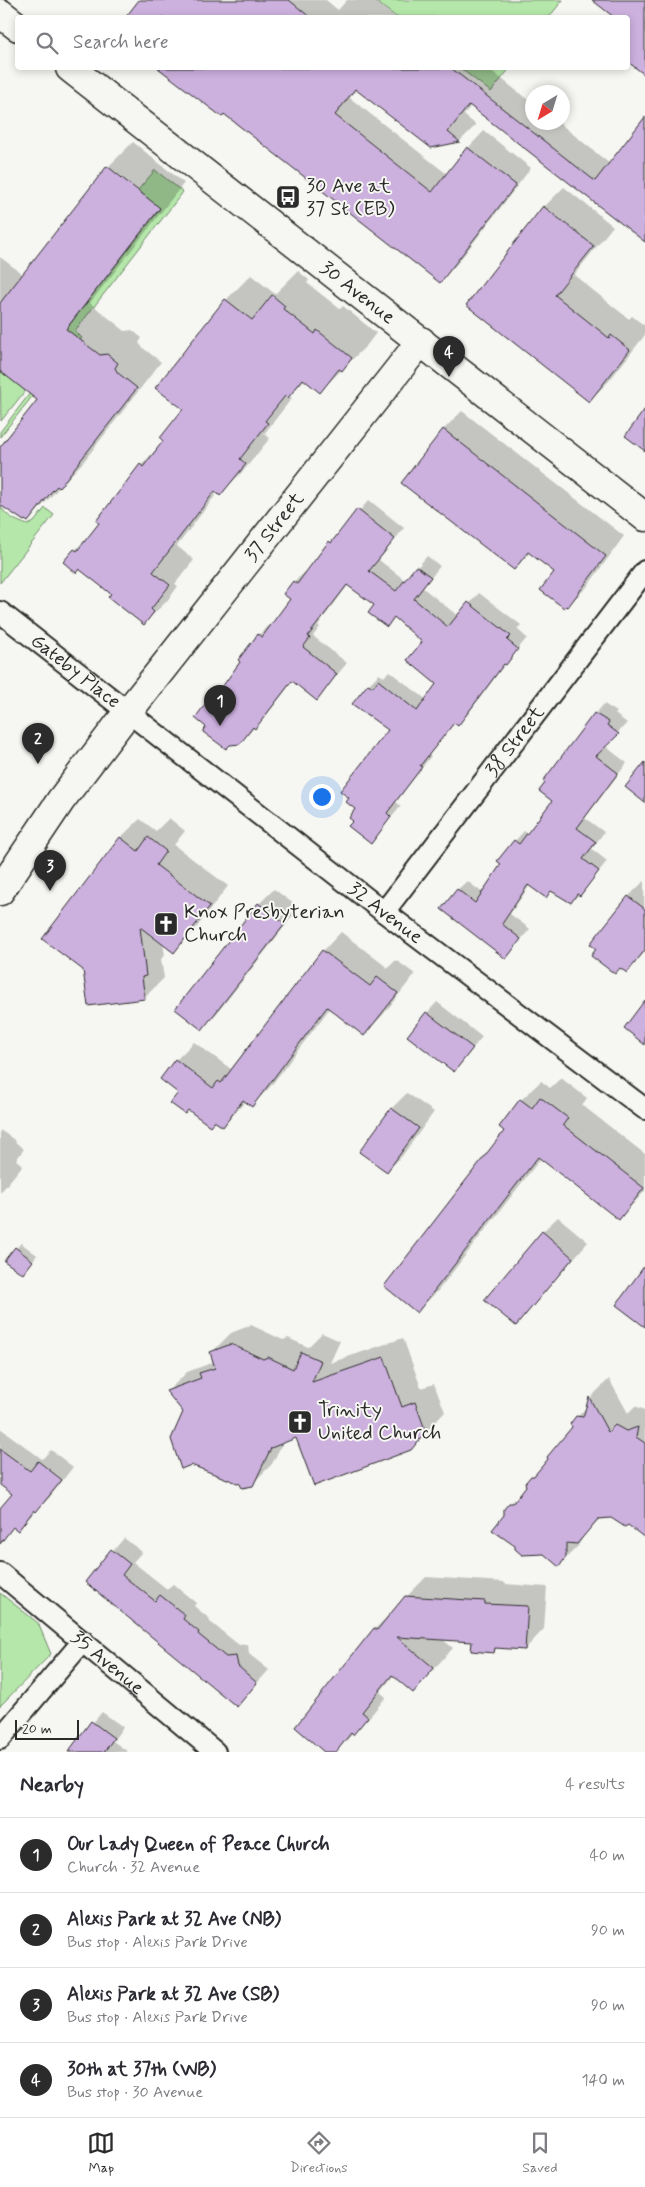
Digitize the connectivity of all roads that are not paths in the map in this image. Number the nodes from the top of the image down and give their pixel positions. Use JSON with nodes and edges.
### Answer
{"nodes":[{"id":1,"x":0,"y":13,"type":"edge"},
{"id":2,"x":15,"y":25,"type":"edge"},
{"id":3,"x":73,"y":70,"type":"edge"},
{"id":4,"x":421,"y":341,"type":"junction"},
{"id":5,"x":645,"y":517,"type":"edge"},
{"id":6,"x":645,"y":570,"type":"edge"},
{"id":7,"x":0,"y":612,"type":"edge"},
{"id":8,"x":128,"y":712,"type":"junction"},
{"id":9,"x":0,"y":891,"type":"edge"},
{"id":10,"x":384,"y":912,"type":"junction"},
{"id":11,"x":645,"y":1109,"type":"edge"},
{"id":12,"x":0,"y":1573,"type":"edge"},
{"id":13,"x":83,"y":1641,"type":"junction"},
{"id":14,"x":0,"y":1739,"type":"edge"},
{"id":15,"x":215,"y":1752,"type":"edge"}],
"edges":[{"from":1,"to":2,"type":"street"},
{"from":3,"to":4,"type":"street","name":"30 Avenue"},
{"from":4,"to":5,"type":"street","name":"30 Avenue"},
{"from":4,"to":8,"type":"street","name":"37 Street"},
{"from":6,"to":10,"type":"street","name":"38 Street"},
{"from":7,"to":8,"type":"street","name":"Gateby Place"},
{"from":8,"to":9,"type":"street","name":"37 Street"},
{"from":8,"to":10,"type":"street","name":"32 Avenue"},
{"from":10,"to":11,"type":"street","name":"32 Avenue"},
{"from":12,"to":13,"type":"street","name":"35 Avenue"},
{"from":13,"to":14,"type":"street"},
{"from":13,"to":15,"type":"street","name":"35 Avenue"}]}
